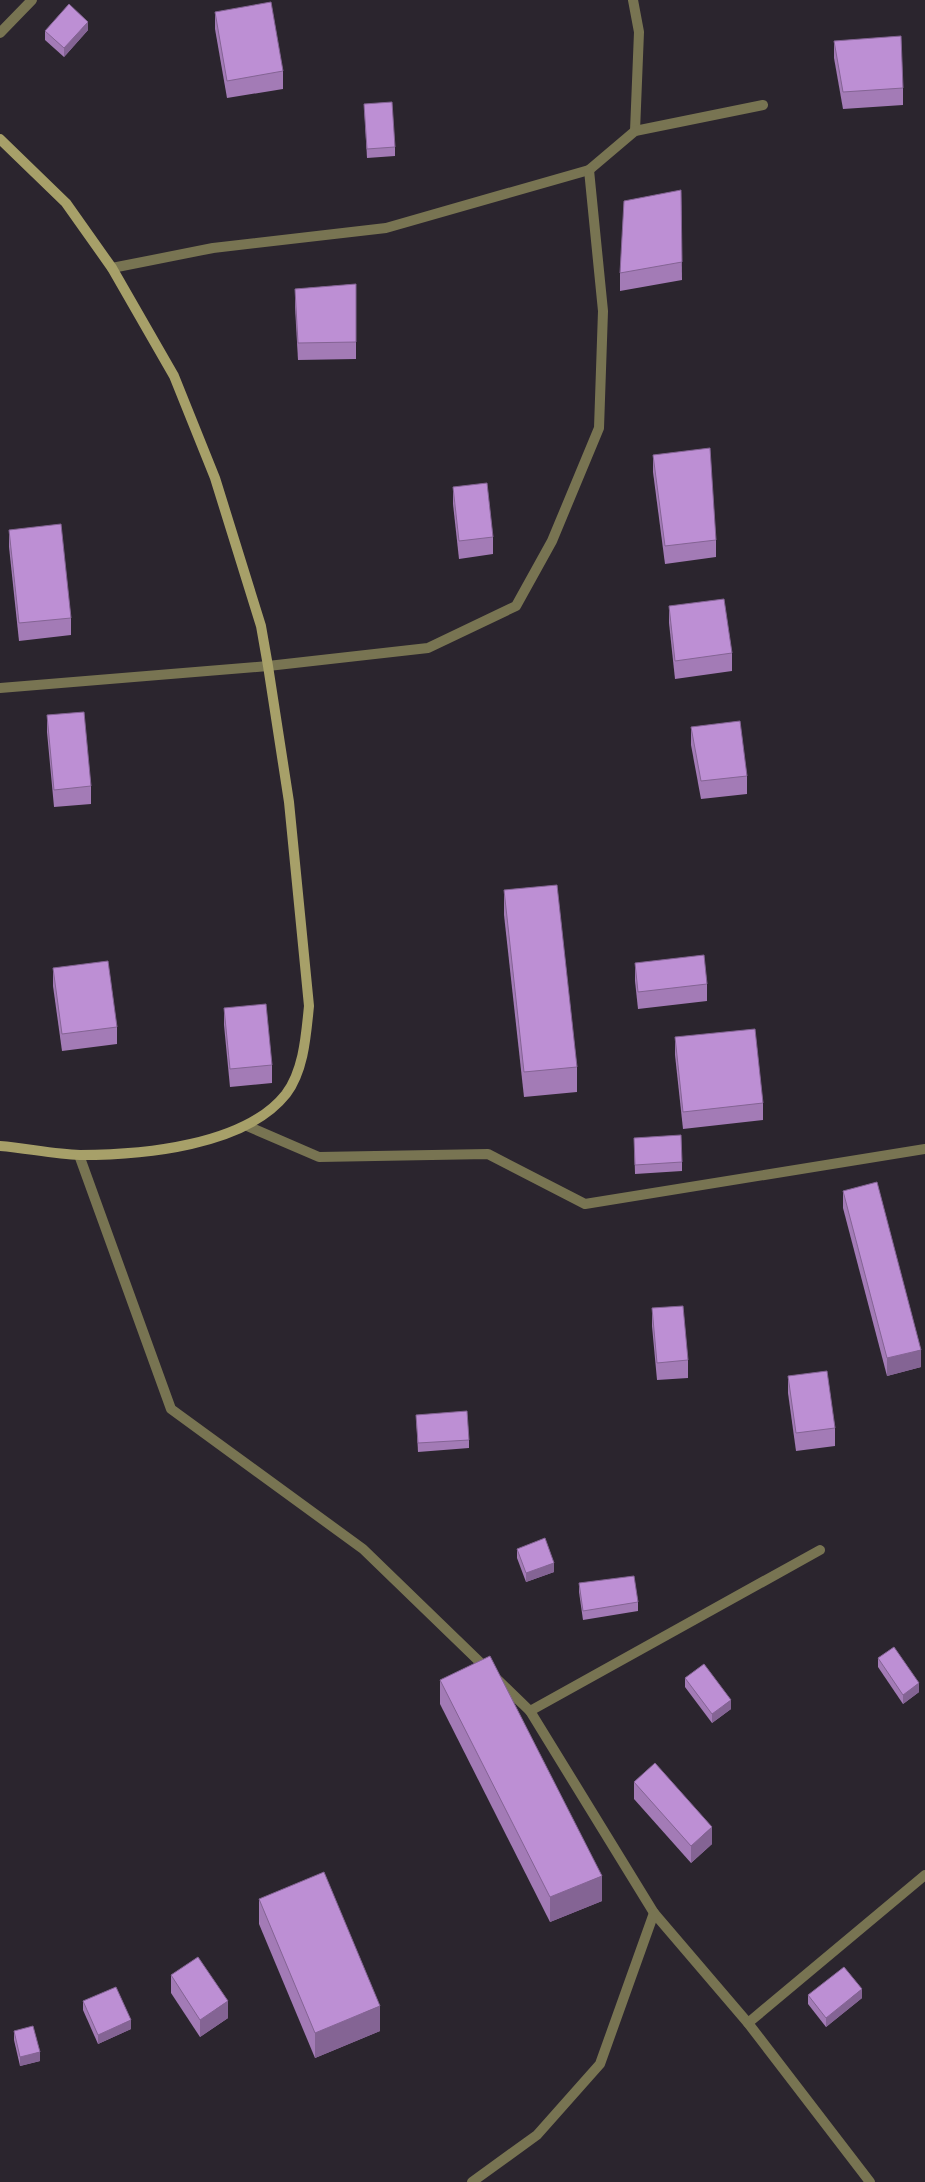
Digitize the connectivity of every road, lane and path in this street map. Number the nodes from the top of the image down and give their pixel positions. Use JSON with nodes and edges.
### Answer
{"nodes":[{"id":1,"x":32,"y":0,"type":"edge"},
{"id":2,"x":633,"y":0,"type":"edge"},
{"id":3,"x":0,"y":33,"type":"edge"},
{"id":4,"x":763,"y":105,"type":"dead end"},
{"id":5,"x":635,"y":131,"type":"junction"},
{"id":6,"x":0,"y":139,"type":"edge"},
{"id":7,"x":589,"y":170,"type":"junction"},
{"id":8,"x":112,"y":268,"type":"junction"},
{"id":9,"x":268,"y":666,"type":"junction"},
{"id":10,"x":0,"y":688,"type":"edge"},
{"id":11,"x":247,"y":1126,"type":"junction"},
{"id":12,"x":0,"y":1146,"type":"edge"},
{"id":13,"x":925,"y":1150,"type":"edge"},
{"id":14,"x":79,"y":1154,"type":"junction"},
{"id":15,"x":820,"y":1550,"type":"dead end"},
{"id":16,"x":530,"y":1711,"type":"junction"},
{"id":17,"x":925,"y":1875,"type":"edge"},
{"id":18,"x":654,"y":1913,"type":"junction"},
{"id":19,"x":748,"y":2023,"type":"junction"},
{"id":20,"x":472,"y":2182,"type":"edge"},
{"id":21,"x":870,"y":2182,"type":"edge"}],
"edges":[{"from":1,"to":3,"type":"street"},
{"from":2,"to":5,"type":"street"},
{"from":4,"to":5,"type":"street"},
{"from":5,"to":7,"type":"street"},
{"from":6,"to":8,"type":"street"},
{"from":7,"to":8,"type":"street"},
{"from":7,"to":9,"type":"street"},
{"from":8,"to":9,"type":"street"},
{"from":9,"to":10,"type":"street"},
{"from":9,"to":11,"type":"street"},
{"from":11,"to":13,"type":"street"},
{"from":11,"to":14,"type":"street"},
{"from":12,"to":14,"type":"street"},
{"from":14,"to":16,"type":"street"},
{"from":15,"to":16,"type":"street"},
{"from":16,"to":18,"type":"street"},
{"from":17,"to":19,"type":"street"},
{"from":18,"to":19,"type":"street"},
{"from":18,"to":20,"type":"street"},
{"from":19,"to":21,"type":"street"}]}
